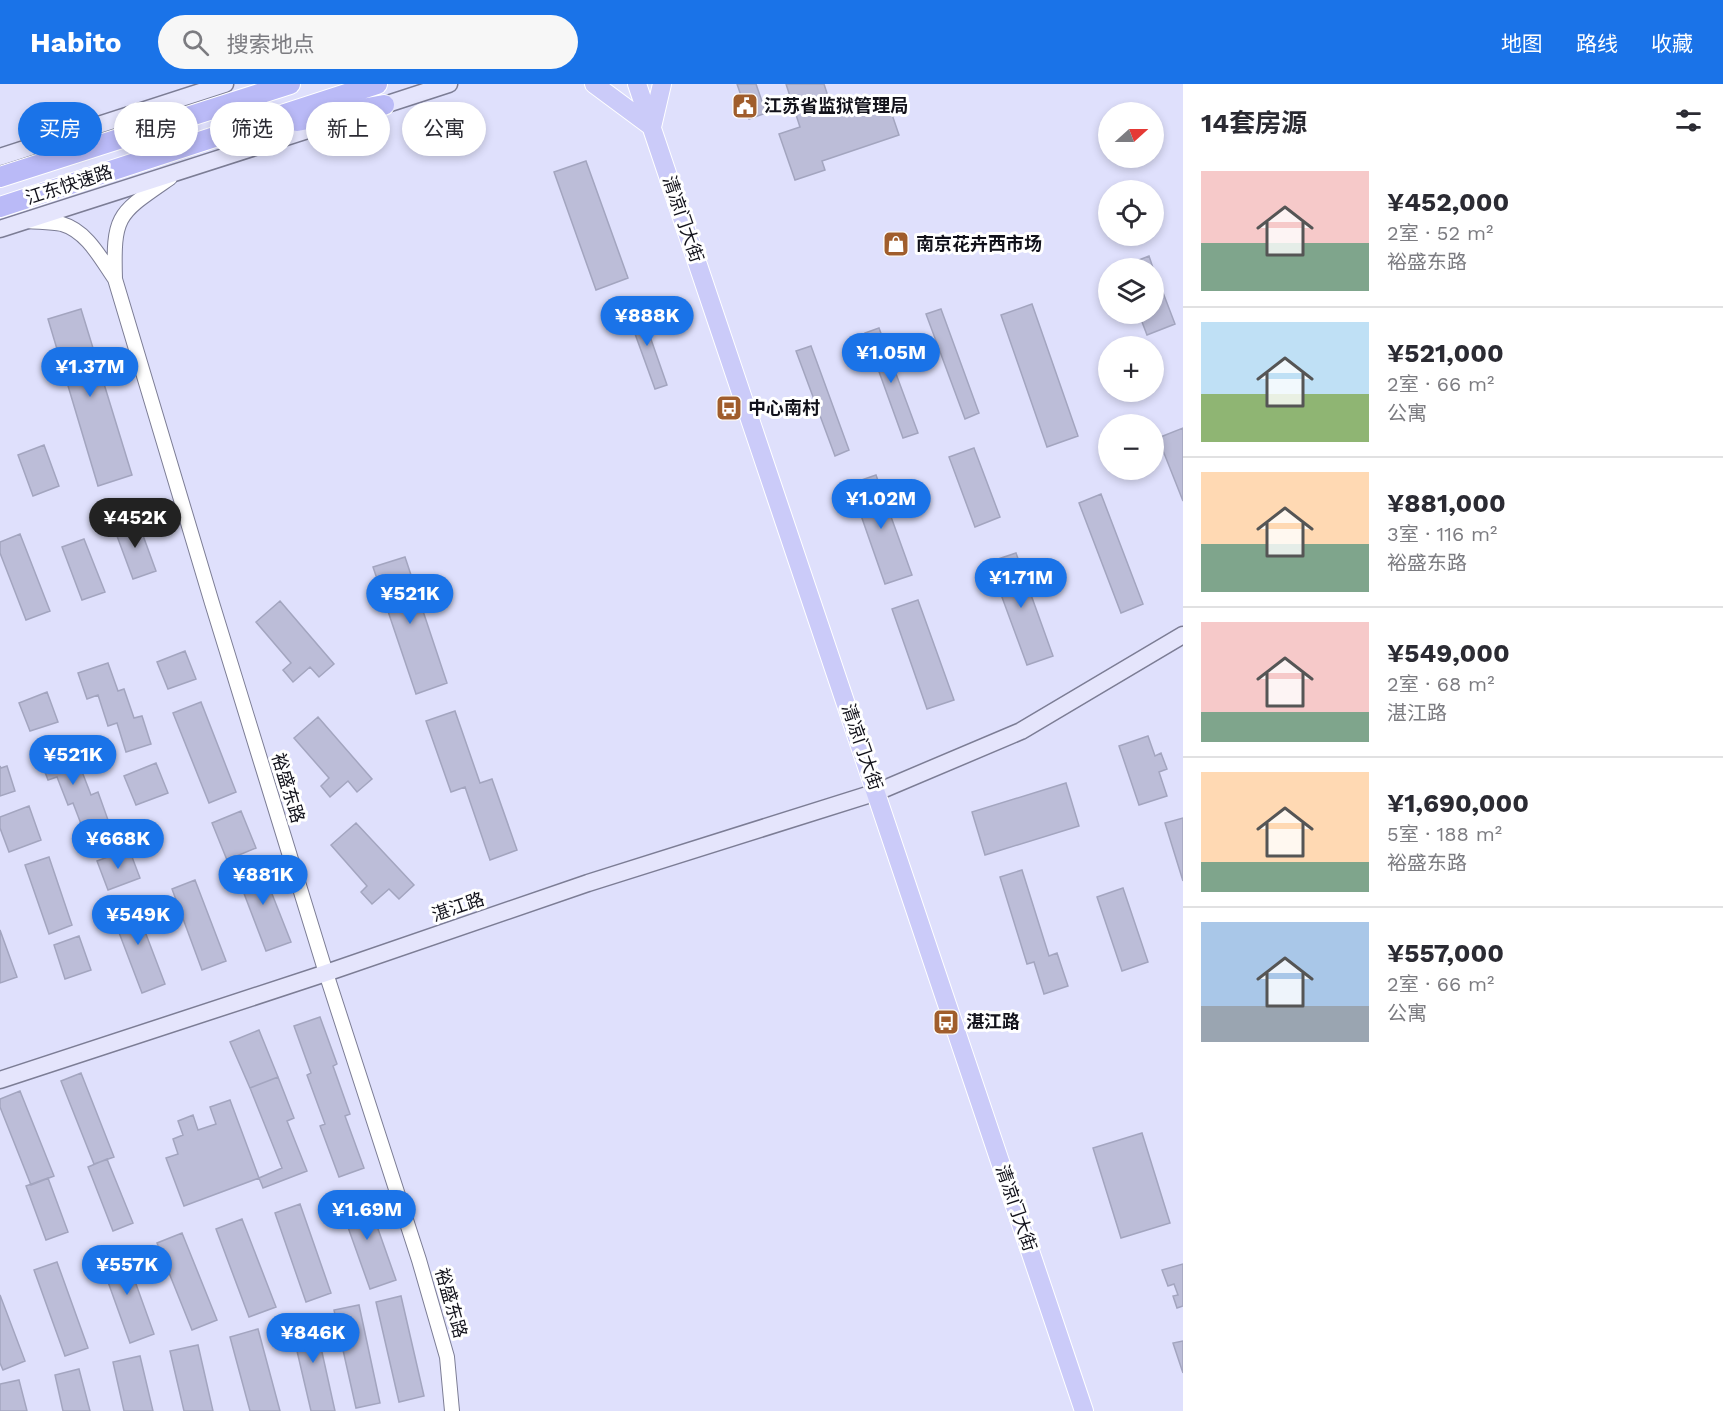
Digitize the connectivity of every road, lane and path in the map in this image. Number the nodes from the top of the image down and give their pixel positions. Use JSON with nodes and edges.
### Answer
{"nodes":[{"id":1,"x":225,"y":84,"type":"edge"},
{"id":2,"x":268,"y":84,"type":"edge"},
{"id":3,"x":290,"y":84,"type":"edge"},
{"id":4,"x":377,"y":84,"type":"edge"},
{"id":5,"x":449,"y":84,"type":"edge"},
{"id":6,"x":594,"y":84,"type":"edge"},
{"id":7,"x":637,"y":84,"type":"edge"},
{"id":8,"x":662,"y":84,"type":"edge"},
{"id":9,"x":230,"y":102,"type":"edge"},
{"id":10,"x":235,"y":102,"type":"edge"},
{"id":11,"x":390,"y":103,"type":"edge"},
{"id":12,"x":210,"y":110,"type":"edge"},
{"id":13,"x":294,"y":111,"type":"edge"},
{"id":14,"x":652,"y":127,"type":"junction"},
{"id":15,"x":306,"y":130,"type":"edge"},
{"id":16,"x":210,"y":138,"type":"edge"},
{"id":17,"x":0,"y":157,"type":"edge"},
{"id":18,"x":177,"y":172,"type":"junction"},
{"id":19,"x":0,"y":177,"type":"edge"},
{"id":20,"x":0,"y":207,"type":"edge"},
{"id":21,"x":27,"y":221,"type":"junction"},
{"id":22,"x":0,"y":229,"type":"edge"},
{"id":23,"x":115,"y":279,"type":"junction"},
{"id":24,"x":1183,"y":635,"type":"edge"},
{"id":25,"x":877,"y":792,"type":"junction"},
{"id":26,"x":326,"y":973,"type":"junction"},
{"id":27,"x":0,"y":1080,"type":"edge"},
{"id":28,"x":452,"y":1411,"type":"edge"},
{"id":29,"x":1084,"y":1411,"type":"edge"}],
"edges":[{"from":1,"to":17,"type":"main road"},
{"from":2,"to":9,"type":"highway"},
{"from":3,"to":10,"type":"highway","name":"江东快速路"},
{"from":4,"to":13,"type":"highway","name":"江东快速路"},
{"from":5,"to":11,"type":"main road"},
{"from":6,"to":14,"type":"main road"},
{"from":7,"to":14,"type":"main road","name":"清凉门大街"},
{"from":8,"to":14,"type":"main road"},
{"from":12,"to":19,"type":"highway","name":"江东快速路"},
{"from":14,"to":25,"type":"main road","name":"清凉门大街"},
{"from":15,"to":18,"type":"main road"},
{"from":16,"to":20,"type":"highway","name":"江东快速路"},
{"from":18,"to":21,"type":"main road"},
{"from":18,"to":23,"type":"street","name":"裕盛东路"},
{"from":21,"to":22,"type":"main road"},
{"from":21,"to":23,"type":"street","name":"裕盛东路"},
{"from":23,"to":26,"type":"street","name":"裕盛东路"},
{"from":24,"to":25,"type":"main road","name":"湛江路"},
{"from":25,"to":26,"type":"main road","name":"湛江路"},
{"from":25,"to":29,"type":"main road","name":"清凉门大街"},
{"from":26,"to":27,"type":"main road","name":"湛江路"},
{"from":26,"to":28,"type":"street","name":"裕盛东路"}]}
